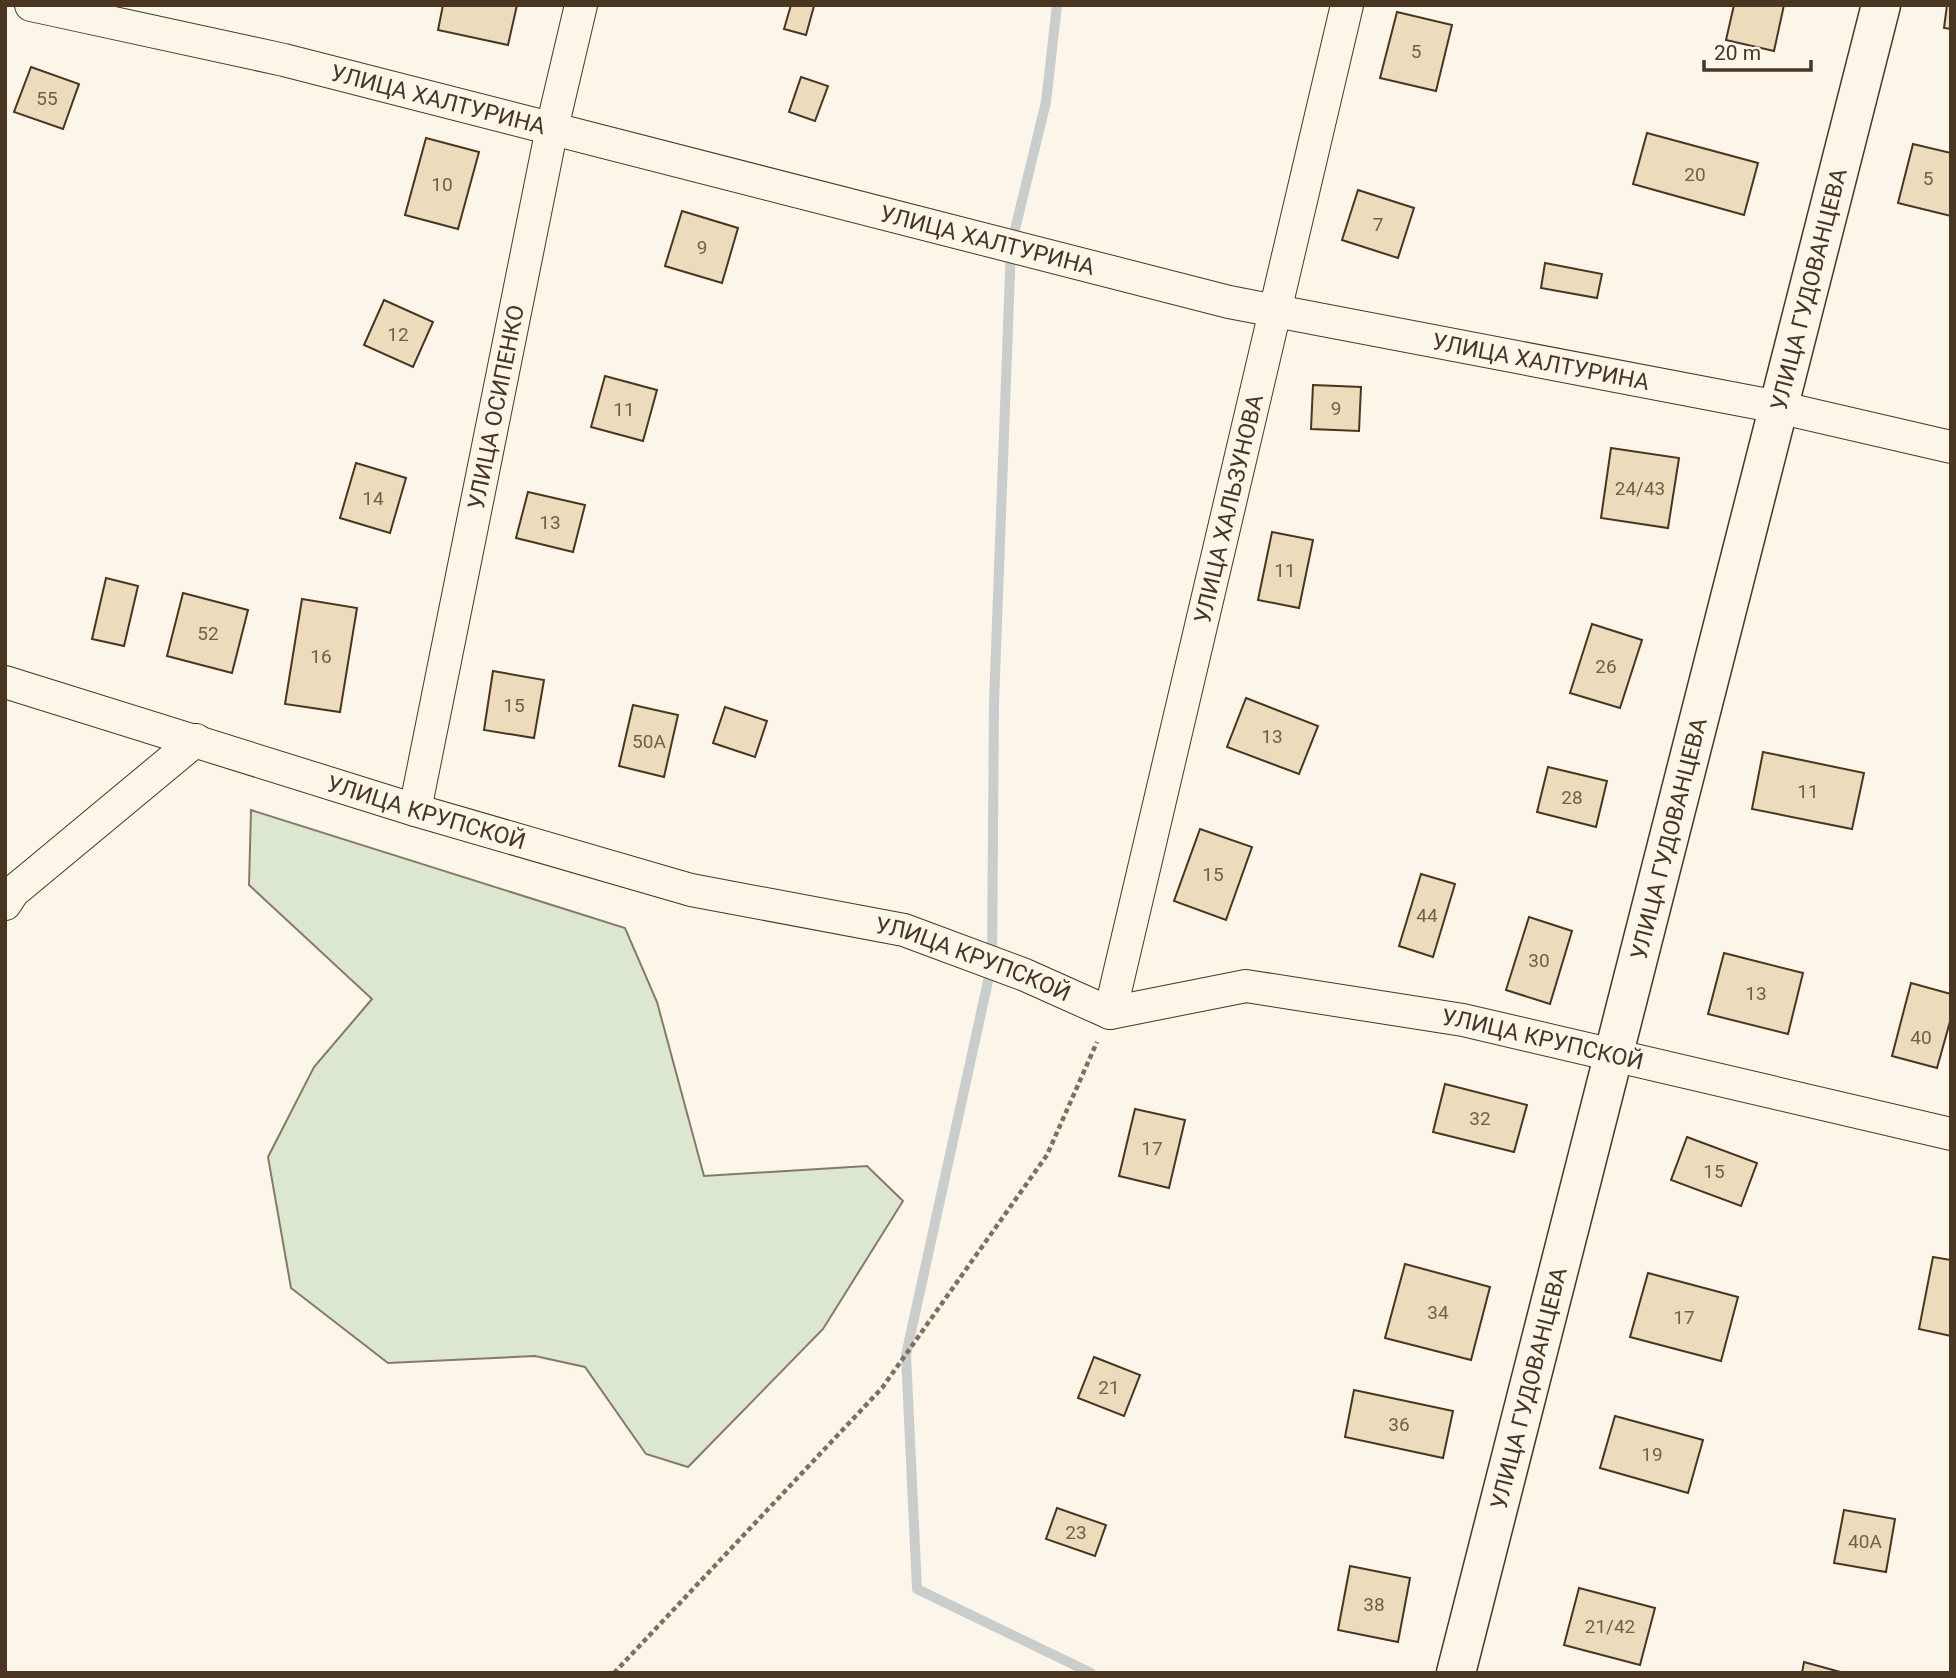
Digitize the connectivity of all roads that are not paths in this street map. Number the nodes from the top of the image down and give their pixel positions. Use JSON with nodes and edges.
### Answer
{"nodes":[{"id":1,"x":31,"y":5,"type":"edge"},
{"id":2,"x":581,"y":5,"type":"edge"},
{"id":3,"x":1347,"y":5,"type":"edge"},
{"id":4,"x":1881,"y":5,"type":"edge"},
{"id":5,"x":552,"y":128,"type":"junction"},
{"id":6,"x":1275,"y":310,"type":"junction"},
{"id":7,"x":1778,"y":407,"type":"junction"},
{"id":8,"x":1951,"y":447,"type":"edge"},
{"id":9,"x":5,"y":682,"type":"edge"},
{"id":10,"x":196,"y":740,"type":"junction"},
{"id":11,"x":415,"y":810,"type":"junction"},
{"id":12,"x":5,"y":904,"type":"edge"},
{"id":13,"x":1110,"y":1013,"type":"junction"},
{"id":14,"x":1614,"y":1054,"type":"junction"},
{"id":15,"x":1951,"y":1134,"type":"edge"},
{"id":16,"x":1456,"y":1673,"type":"edge"}],
"edges":[{"from":1,"to":5,"type":"street","name":"УЛИЦА ХАЛТУРИНА"},
{"from":2,"to":5,"type":"street","name":"УЛИЦА ОСИПЕНКО"},
{"from":3,"to":6,"type":"street","name":"УЛИЦА ХАЛЬЗУНОВА"},
{"from":4,"to":7,"type":"street","name":"УЛИЦА ГУДОВАНЦЕВА"},
{"from":5,"to":6,"type":"street","name":"УЛИЦА ХАЛТУРИНА"},
{"from":5,"to":11,"type":"street","name":"УЛИЦА ОСИПЕНКО"},
{"from":6,"to":7,"type":"street","name":"УЛИЦА ХАЛТУРИНА"},
{"from":6,"to":13,"type":"street","name":"УЛИЦА ХАЛЬЗУНОВА"},
{"from":7,"to":8,"type":"street","name":"УЛИЦА ХАЛТУРИНА"},
{"from":7,"to":14,"type":"street","name":"УЛИЦА ГУДОВАНЦЕВА"},
{"from":9,"to":10,"type":"street","name":"УЛИЦА КРУПСКОЙ"},
{"from":10,"to":11,"type":"street","name":"УЛИЦА КРУПСКОЙ"},
{"from":10,"to":12,"type":"street"},
{"from":11,"to":13,"type":"street","name":"УЛИЦА КРУПСКОЙ"},
{"from":13,"to":14,"type":"street","name":"УЛИЦА КРУПСКОЙ"},
{"from":14,"to":15,"type":"street","name":"УЛИЦА КРУПСКОЙ"},
{"from":14,"to":16,"type":"street","name":"УЛИЦА ГУДОВАНЦЕВА"}]}
